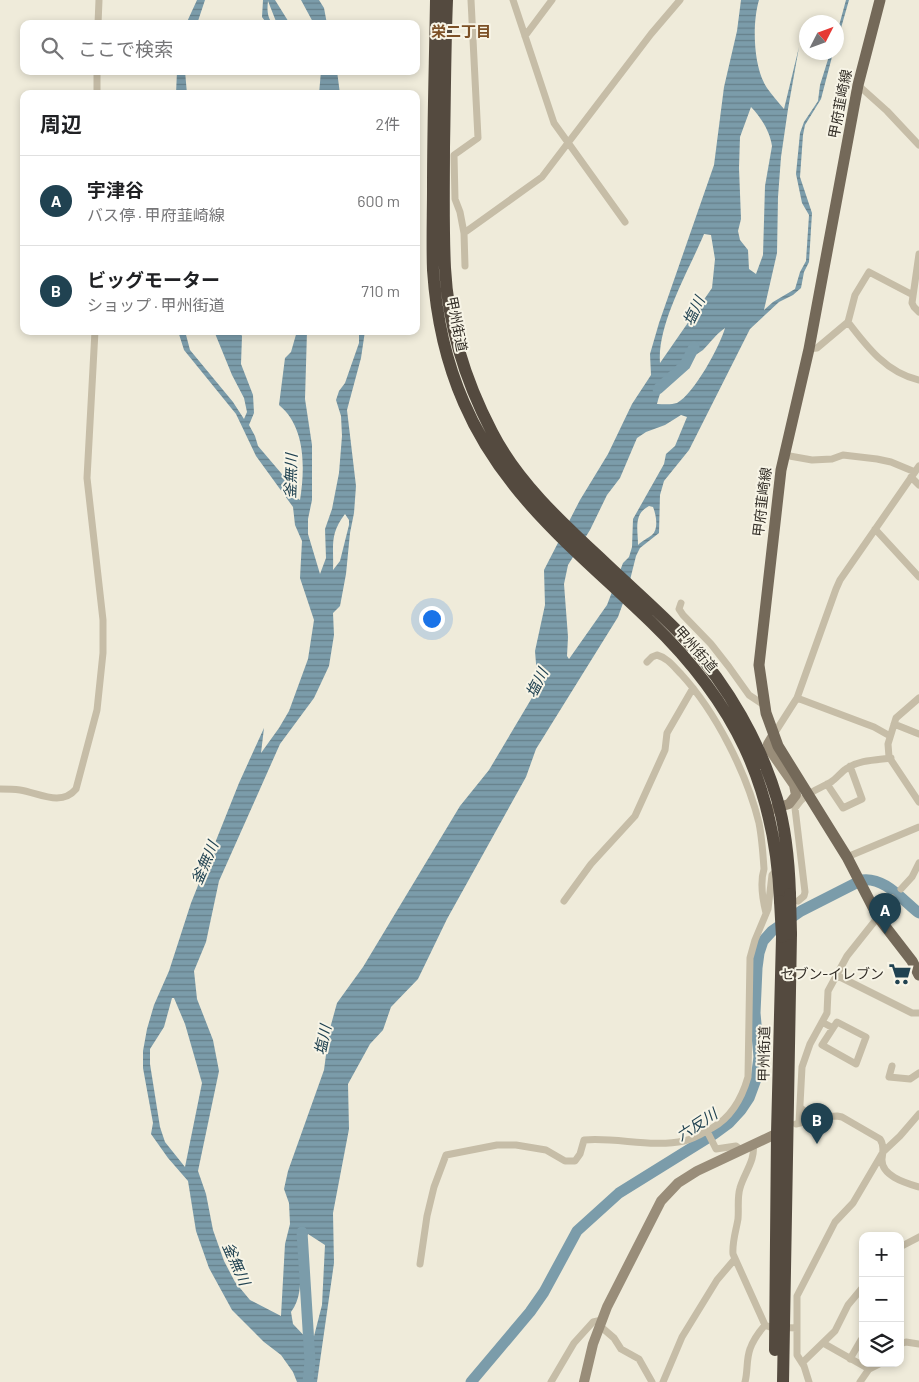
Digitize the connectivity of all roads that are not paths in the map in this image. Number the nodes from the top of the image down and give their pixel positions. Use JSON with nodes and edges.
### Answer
{"nodes":[{"id":1,"x":99,"y":0,"type":"edge"},
{"id":2,"x":436,"y":0,"type":"edge"},
{"id":3,"x":447,"y":0,"type":"edge"},
{"id":4,"x":472,"y":0,"type":"edge"},
{"id":5,"x":513,"y":0,"type":"edge"},
{"id":6,"x":552,"y":0,"type":"edge"},
{"id":7,"x":680,"y":0,"type":"edge"},
{"id":8,"x":880,"y":0,"type":"edge"},
{"id":9,"x":98,"y":20,"type":"edge"},
{"id":10,"x":525,"y":36,"type":"junction"},
{"id":11,"x":97,"y":75,"type":"edge"},
{"id":12,"x":858,"y":86,"type":"junction"},
{"id":13,"x":97,"y":90,"type":"edge"},
{"id":14,"x":568,"y":143,"type":"junction"},
{"id":15,"x":919,"y":145,"type":"edge"},
{"id":16,"x":444,"y":173,"type":"junction"},
{"id":17,"x":625,"y":222,"type":"dead end"},
{"id":18,"x":464,"y":233,"type":"junction"},
{"id":19,"x":919,"y":254,"type":"edge"},
{"id":20,"x":465,"y":266,"type":"dead end"},
{"id":21,"x":914,"y":295,"type":"junction"},
{"id":22,"x":919,"y":312,"type":"edge"},
{"id":23,"x":848,"y":322,"type":"junction"},
{"id":24,"x":95,"y":335,"type":"edge"},
{"id":25,"x":809,"y":350,"type":"junction"},
{"id":26,"x":919,"y":380,"type":"edge"},
{"id":27,"x":784,"y":456,"type":"junction"},
{"id":28,"x":915,"y":472,"type":"edge"},
{"id":29,"x":919,"y":484,"type":"edge"},
{"id":30,"x":875,"y":529,"type":"junction"},
{"id":31,"x":919,"y":577,"type":"edge"},
{"id":32,"x":681,"y":603,"type":"dead end"},
{"id":33,"x":656,"y":618,"type":"junction"},
{"id":34,"x":647,"y":662,"type":"dead end"},
{"id":35,"x":693,"y":688,"type":"junction"},
{"id":36,"x":749,"y":696,"type":"junction"},
{"id":37,"x":797,"y":698,"type":"junction"},
{"id":38,"x":919,"y":698,"type":"edge"},
{"id":39,"x":742,"y":700,"type":"dead end"},
{"id":40,"x":764,"y":705,"type":"junction"},
{"id":41,"x":894,"y":724,"type":"junction"},
{"id":42,"x":774,"y":734,"type":"junction"},
{"id":43,"x":919,"y":734,"type":"edge"},
{"id":44,"x":890,"y":736,"type":"junction"},
{"id":45,"x":891,"y":758,"type":"junction"},
{"id":46,"x":850,"y":766,"type":"junction"},
{"id":47,"x":827,"y":784,"type":"junction"},
{"id":48,"x":0,"y":788,"type":"edge"},
{"id":49,"x":807,"y":793,"type":"junction"},
{"id":50,"x":919,"y":802,"type":"edge"},
{"id":51,"x":773,"y":809,"type":"junction"},
{"id":52,"x":919,"y":827,"type":"edge"},
{"id":53,"x":847,"y":857,"type":"junction"},
{"id":54,"x":919,"y":863,"type":"edge"},
{"id":55,"x":778,"y":870,"type":"junction"},
{"id":56,"x":901,"y":889,"type":"dead end"},
{"id":57,"x":892,"y":898,"type":"dead end"},
{"id":58,"x":789,"y":899,"type":"junction"},
{"id":59,"x":564,"y":900,"type":"dead end"},
{"id":60,"x":876,"y":913,"type":"junction"},
{"id":61,"x":770,"y":914,"type":"junction"},
{"id":62,"x":836,"y":975,"type":"junction"},
{"id":63,"x":919,"y":975,"type":"edge"},
{"id":64,"x":919,"y":1013,"type":"edge"},
{"id":65,"x":822,"y":1022,"type":"junction"},
{"id":66,"x":832,"y":1028,"type":"junction"},
{"id":67,"x":892,"y":1066,"type":"dead end"},
{"id":68,"x":919,"y":1074,"type":"edge"},
{"id":69,"x":800,"y":1107,"type":"junction"},
{"id":70,"x":919,"y":1114,"type":"edge"},
{"id":71,"x":813,"y":1120,"type":"junction"},
{"id":72,"x":799,"y":1123,"type":"junction"},
{"id":73,"x":782,"y":1131,"type":"junction"},
{"id":74,"x":707,"y":1132,"type":"junction"},
{"id":75,"x":753,"y":1144,"type":"junction"},
{"id":76,"x":741,"y":1150,"type":"junction"},
{"id":77,"x":883,"y":1152,"type":"junction"},
{"id":78,"x":919,"y":1187,"type":"edge"},
{"id":79,"x":919,"y":1236,"type":"edge"},
{"id":80,"x":904,"y":1245,"type":"edge"},
{"id":81,"x":734,"y":1260,"type":"junction"},
{"id":82,"x":420,"y":1264,"type":"dead end"},
{"id":83,"x":859,"y":1292,"type":"edge"},
{"id":84,"x":601,"y":1323,"type":"junction"},
{"id":85,"x":775,"y":1326,"type":"junction"},
{"id":86,"x":797,"y":1328,"type":"junction"},
{"id":87,"x":823,"y":1343,"type":"junction"},
{"id":88,"x":859,"y":1343,"type":"edge"},
{"id":89,"x":904,"y":1343,"type":"edge"},
{"id":90,"x":919,"y":1344,"type":"edge"},
{"id":91,"x":850,"y":1359,"type":"junction"},
{"id":92,"x":802,"y":1363,"type":"junction"},
{"id":93,"x":874,"y":1367,"type":"edge"},
{"id":94,"x":869,"y":1370,"type":"junction"},
{"id":95,"x":551,"y":1382,"type":"edge"},
{"id":96,"x":584,"y":1382,"type":"edge"},
{"id":97,"x":652,"y":1382,"type":"edge"},
{"id":98,"x":663,"y":1382,"type":"edge"},
{"id":99,"x":745,"y":1382,"type":"edge"},
{"id":100,"x":774,"y":1382,"type":"edge"},
{"id":101,"x":783,"y":1382,"type":"edge"},
{"id":102,"x":809,"y":1382,"type":"edge"},
{"id":103,"x":860,"y":1382,"type":"edge"}],
"edges":[{"from":1,"to":9,"type":"street"},
{"from":2,"to":16,"type":"highway","name":"甲州街道"},
{"from":3,"to":16,"type":"highway","name":"甲州街道"},
{"from":4,"to":16,"type":"street"},
{"from":5,"to":10,"type":"street"},
{"from":6,"to":10,"type":"street"},
{"from":7,"to":14,"type":"street"},
{"from":8,"to":12,"type":"main road","name":"甲府韮崎線"},
{"from":10,"to":14,"type":"street"},
{"from":11,"to":13,"type":"street"},
{"from":12,"to":15,"type":"street"},
{"from":12,"to":25,"type":"main road","name":"甲府韮崎線"},
{"from":14,"to":17,"type":"street"},
{"from":14,"to":18,"type":"street"},
{"from":16,"to":18,"type":"street"},
{"from":16,"to":33,"type":"highway","name":"甲州街道"},
{"from":16,"to":33,"type":"highway","name":"甲州街道"},
{"from":18,"to":20,"type":"street"},
{"from":19,"to":21,"type":"street"},
{"from":21,"to":22,"type":"street"},
{"from":21,"to":23,"type":"street"},
{"from":23,"to":25,"type":"street"},
{"from":23,"to":26,"type":"street"},
{"from":24,"to":48,"type":"street"},
{"from":25,"to":27,"type":"main road","name":"甲府韮崎線"},
{"from":27,"to":28,"type":"street"},
{"from":27,"to":40,"type":"main road","name":"甲府韮崎線"},
{"from":28,"to":29,"type":"street"},
{"from":28,"to":30,"type":"street"},
{"from":30,"to":31,"type":"street"},
{"from":30,"to":37,"type":"street"},
{"from":32,"to":36,"type":"street"},
{"from":33,"to":51,"type":"highway","name":"甲州街道"},
{"from":34,"to":35,"type":"street"},
{"from":35,"to":59,"type":"street"},
{"from":35,"to":61,"type":"street"},
{"from":36,"to":39,"type":"street"},
{"from":36,"to":40,"type":"street"},
{"from":37,"to":42,"type":"street"},
{"from":37,"to":44,"type":"street"},
{"from":38,"to":41,"type":"street"},
{"from":40,"to":42,"type":"main road","name":"甲府韮崎線"},
{"from":41,"to":43,"type":"street"},
{"from":41,"to":44,"type":"street"},
{"from":42,"to":49,"type":"main road","name":"甲府韮崎線"},
{"from":42,"to":51,"type":"street"},
{"from":44,"to":45,"type":"street"},
{"from":45,"to":46,"type":"street"},
{"from":45,"to":50,"type":"street"},
{"from":46,"to":47,"type":"street"},
{"from":46,"to":47,"type":"street"},
{"from":47,"to":49,"type":"street"},
{"from":49,"to":53,"type":"main road","name":"甲府韮崎線"},
{"from":49,"to":58,"type":"street"},
{"from":51,"to":55,"type":"highway","name":"甲州街道"},
{"from":51,"to":58,"type":"highway","name":"甲州街道"},
{"from":52,"to":53,"type":"street"},
{"from":53,"to":60,"type":"main road","name":"甲府韮崎線"},
{"from":54,"to":56,"type":"street"},
{"from":55,"to":58,"type":"highway","name":"甲州街道"},
{"from":55,"to":61,"type":"street"},
{"from":57,"to":60,"type":"street"},
{"from":58,"to":73,"type":"highway","name":"甲州街道","bridge":true},
{"from":60,"to":62,"type":"street"},
{"from":60,"to":63,"type":"main road","name":"甲府韮崎線"},
{"from":61,"to":74,"type":"street"},
{"from":62,"to":64,"type":"street"},
{"from":62,"to":65,"type":"street"},
{"from":65,"to":66,"type":"street"},
{"from":65,"to":69,"type":"street"},
{"from":66,"to":66,"type":"street"},
{"from":67,"to":68,"type":"street"},
{"from":69,"to":71,"type":"street"},
{"from":69,"to":72,"type":"street"},
{"from":70,"to":77,"type":"street"},
{"from":71,"to":72,"type":"street"},
{"from":71,"to":77,"type":"street"},
{"from":72,"to":73,"type":"street"},
{"from":73,"to":75,"type":"street"},
{"from":73,"to":85,"type":"highway","name":"甲州街道"},
{"from":74,"to":76,"type":"street"},
{"from":74,"to":82,"type":"street"},
{"from":75,"to":76,"type":"street"},
{"from":75,"to":81,"type":"street"},
{"from":76,"to":84,"type":"street"},
{"from":77,"to":78,"type":"street"},
{"from":77,"to":86,"type":"street"},
{"from":79,"to":80,"type":"street"},
{"from":81,"to":85,"type":"street"},
{"from":81,"to":98,"type":"street"},
{"from":83,"to":87,"type":"street"},
{"from":84,"to":95,"type":"street"},
{"from":84,"to":96,"type":"street"},
{"from":84,"to":97,"type":"street"},
{"from":85,"to":86,"type":"street"},
{"from":85,"to":99,"type":"street"},
{"from":85,"to":100,"type":"highway","name":"甲州街道"},
{"from":85,"to":101,"type":"highway","name":"甲州街道"},
{"from":86,"to":92,"type":"street"},
{"from":87,"to":91,"type":"street"},
{"from":87,"to":92,"type":"street"},
{"from":88,"to":91,"type":"street"},
{"from":89,"to":90,"type":"street"},
{"from":91,"to":94,"type":"street"},
{"from":92,"to":102,"type":"street"},
{"from":93,"to":94,"type":"street"},
{"from":94,"to":103,"type":"street"}]}
